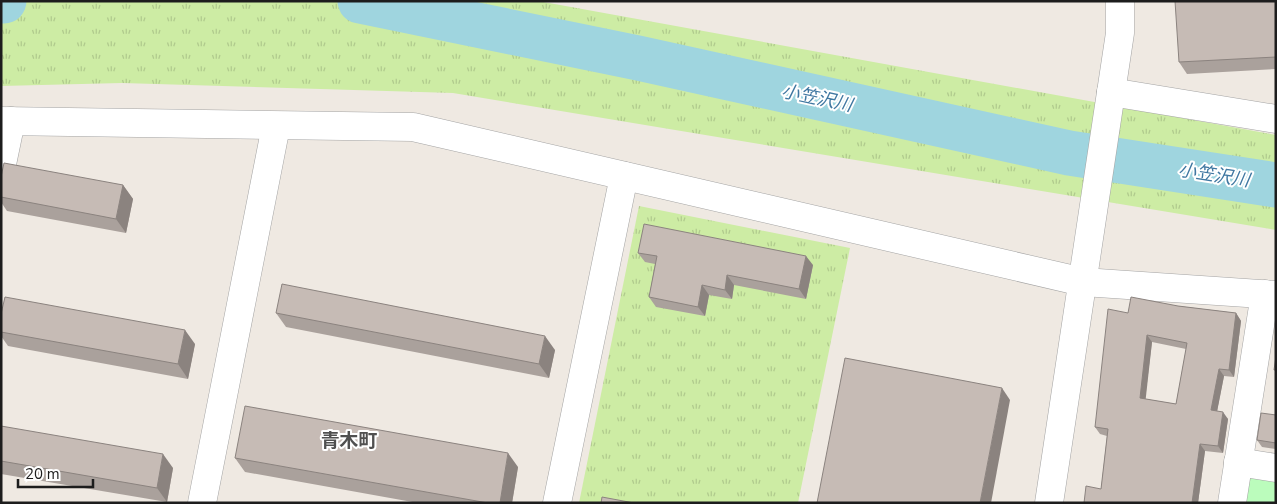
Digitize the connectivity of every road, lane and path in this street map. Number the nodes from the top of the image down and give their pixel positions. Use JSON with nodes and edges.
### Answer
{"nodes":[{"id":1,"x":1120,"y":1,"type":"edge"},
{"id":2,"x":1112,"y":92,"type":"junction"},
{"id":3,"x":1276,"y":119,"type":"edge"},
{"id":4,"x":6,"y":121,"type":"edge"},
{"id":5,"x":276,"y":126,"type":"junction"},
{"id":6,"x":1,"y":169,"type":"edge"},
{"id":7,"x":624,"y":176,"type":"junction"},
{"id":8,"x":1085,"y":273,"type":"junction"},
{"id":9,"x":1270,"y":295,"type":"edge"},
{"id":10,"x":1238,"y":462,"type":"junction"},
{"id":11,"x":1276,"y":468,"type":"edge"},
{"id":12,"x":202,"y":503,"type":"edge"},
{"id":13,"x":557,"y":503,"type":"edge"},
{"id":14,"x":1049,"y":503,"type":"edge"},
{"id":15,"x":1232,"y":503,"type":"edge"}],
"edges":[{"from":1,"to":2,"type":"street"},
{"from":2,"to":3,"type":"street"},
{"from":2,"to":8,"type":"street"},
{"from":4,"to":5,"type":"street"},
{"from":4,"to":6,"type":"street"},
{"from":5,"to":7,"type":"street"},
{"from":5,"to":12,"type":"street"},
{"from":7,"to":8,"type":"street"},
{"from":7,"to":13,"type":"street"},
{"from":8,"to":9,"type":"street"},
{"from":8,"to":14,"type":"street"},
{"from":9,"to":10,"type":"street"},
{"from":10,"to":11,"type":"street"},
{"from":10,"to":15,"type":"street"}]}
